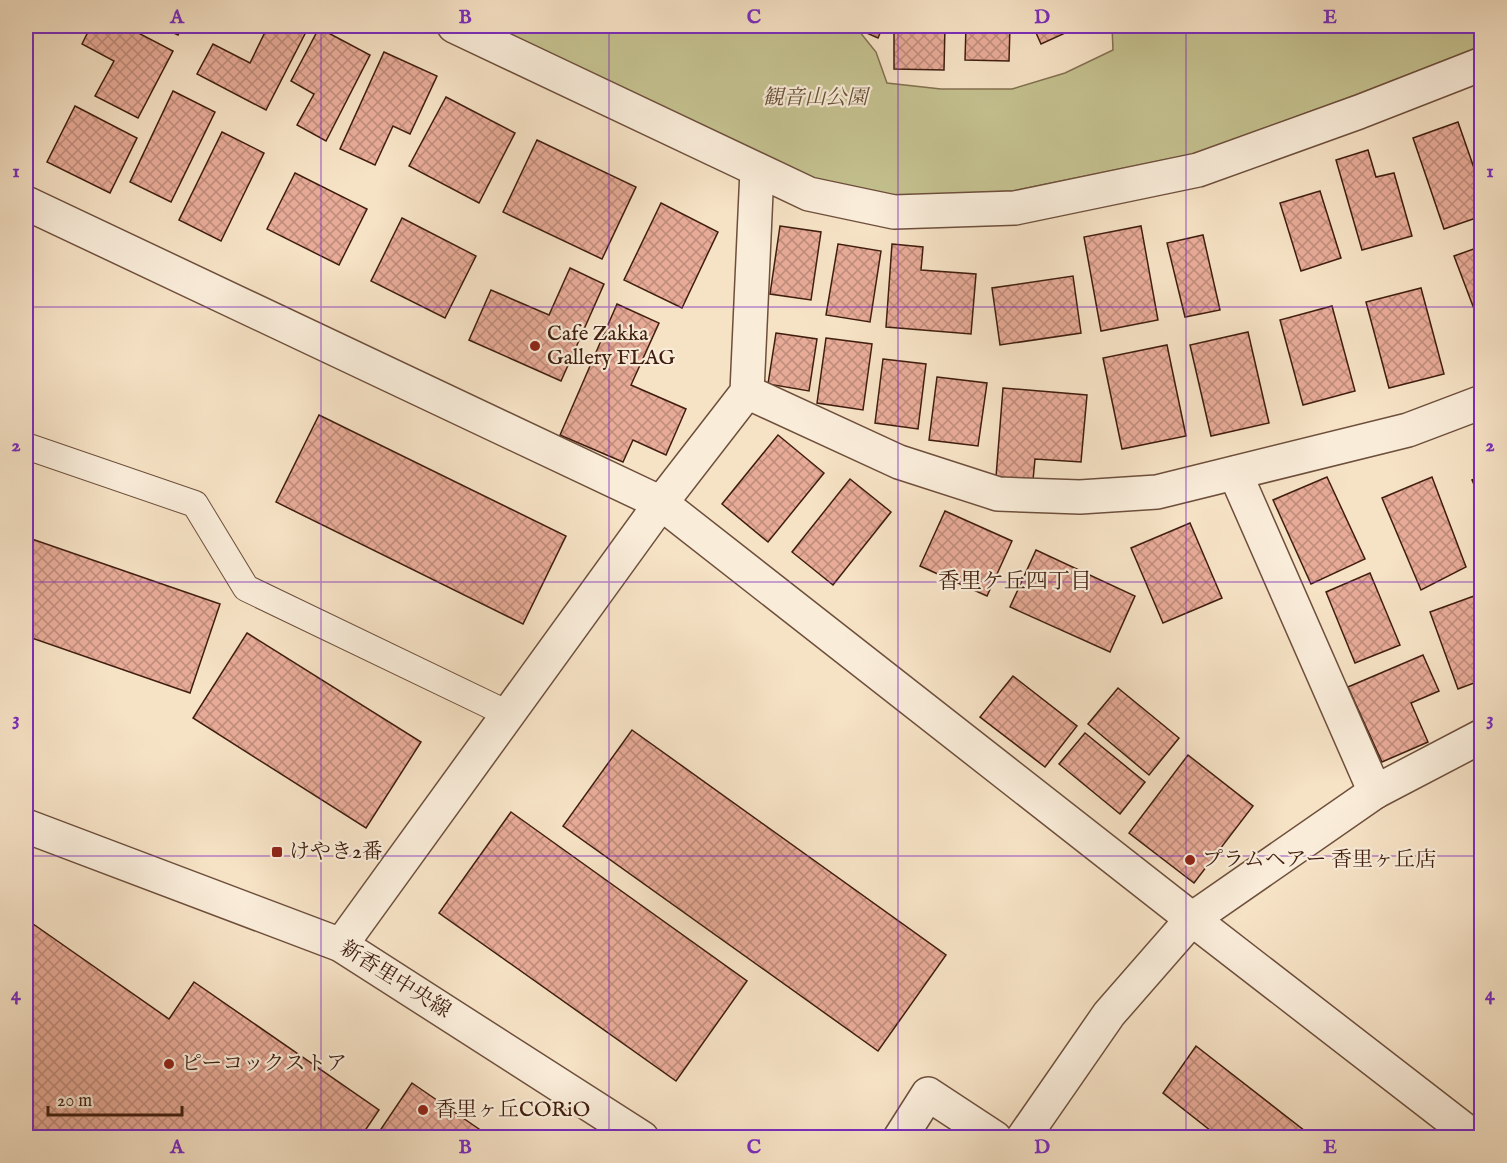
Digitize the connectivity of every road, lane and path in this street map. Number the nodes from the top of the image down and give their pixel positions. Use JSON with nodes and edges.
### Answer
{"nodes":[{"id":1,"x":454,"y":26,"type":"edge"},
{"id":2,"x":1482,"y":64,"type":"edge"},
{"id":3,"x":757,"y":170,"type":"junction"},
{"id":4,"x":26,"y":203,"type":"edge"},
{"id":5,"x":747,"y":392,"type":"junction"},
{"id":6,"x":1482,"y":402,"type":"edge"},
{"id":7,"x":26,"y":446,"type":"edge"},
{"id":8,"x":1235,"y":473,"type":"junction"},
{"id":9,"x":661,"y":503,"type":"junction"},
{"id":10,"x":508,"y":714,"type":"junction"},
{"id":11,"x":1482,"y":736,"type":"edge"},
{"id":12,"x":1375,"y":792,"type":"junction"},
{"id":13,"x":26,"y":826,"type":"edge"},
{"id":14,"x":1192,"y":920,"type":"junction"},
{"id":15,"x":341,"y":945,"type":"junction"},
{"id":16,"x":642,"y":1137,"type":"edge"},
{"id":17,"x":900,"y":1137,"type":"edge"},
{"id":18,"x":995,"y":1137,"type":"edge"},
{"id":19,"x":1023,"y":1137,"type":"edge"},
{"id":20,"x":1475,"y":1137,"type":"edge"}],
"edges":[{"from":1,"to":3,"type":"street"},
{"from":2,"to":3,"type":"street"},
{"from":3,"to":5,"type":"street"},
{"from":4,"to":9,"type":"street"},
{"from":5,"to":8,"type":"street"},
{"from":5,"to":9,"type":"street"},
{"from":6,"to":8,"type":"street"},
{"from":7,"to":10,"type":"lane"},
{"from":8,"to":12,"type":"street"},
{"from":9,"to":10,"type":"street"},
{"from":9,"to":14,"type":"street"},
{"from":10,"to":15,"type":"street"},
{"from":11,"to":12,"type":"street"},
{"from":12,"to":14,"type":"street"},
{"from":13,"to":15,"type":"street","name":"新香里中央線"},
{"from":14,"to":19,"type":"street"},
{"from":14,"to":20,"type":"street"},
{"from":15,"to":16,"type":"street","name":"新香里中央線"},
{"from":17,"to":18,"type":"street"}]}
